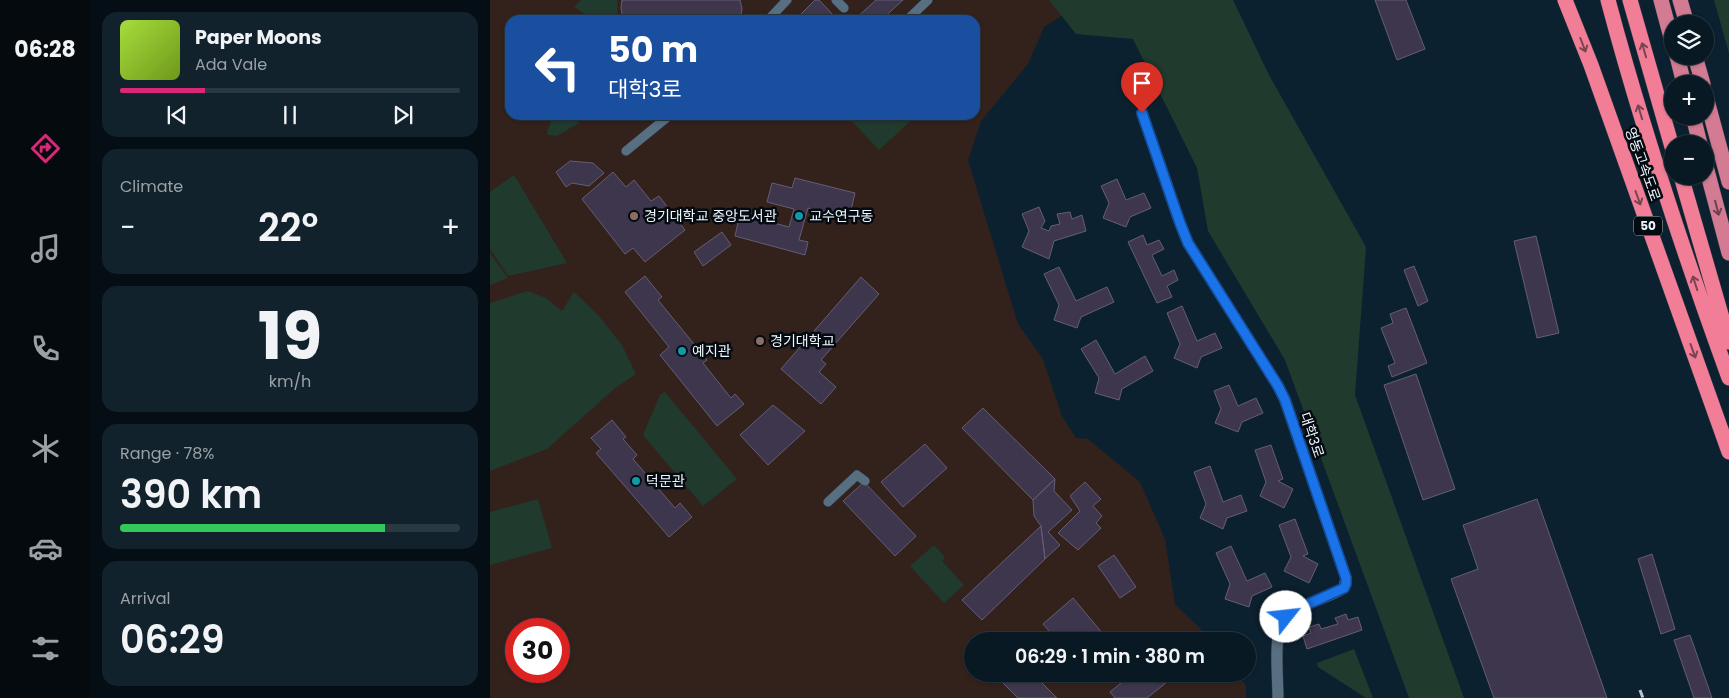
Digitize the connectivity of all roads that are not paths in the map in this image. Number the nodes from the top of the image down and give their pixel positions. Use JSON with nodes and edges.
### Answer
{"nodes":[{"id":1,"x":787,"y":0,"type":"edge"},
{"id":2,"x":836,"y":0,"type":"edge"},
{"id":3,"x":928,"y":0,"type":"edge"},
{"id":4,"x":1566,"y":0,"type":"edge"},
{"id":5,"x":1608,"y":0,"type":"edge"},
{"id":6,"x":1630,"y":0,"type":"edge"},
{"id":7,"x":1662,"y":0,"type":"edge"},
{"id":8,"x":1680,"y":0,"type":"edge"},
{"id":9,"x":844,"y":8,"type":"dead end"},
{"id":10,"x":773,"y":15,"type":"edge"},
{"id":11,"x":912,"y":15,"type":"edge"},
{"id":12,"x":1666,"y":15,"type":"edge"},
{"id":13,"x":1684,"y":15,"type":"edge"},
{"id":14,"x":1142,"y":113,"type":"dead end"},
{"id":15,"x":664,"y":120,"type":"edge"},
{"id":16,"x":1714,"y":125,"type":"edge"},
{"id":17,"x":1669,"y":135,"type":"edge"},
{"id":18,"x":626,"y":151,"type":"dead end"},
{"id":19,"x":1729,"y":182,"type":"edge"},
{"id":20,"x":1684,"y":185,"type":"edge"},
{"id":21,"x":1711,"y":185,"type":"edge"},
{"id":22,"x":1729,"y":253,"type":"edge"},
{"id":23,"x":1729,"y":342,"type":"edge"},
{"id":24,"x":1729,"y":378,"type":"edge"},
{"id":25,"x":1729,"y":452,"type":"edge"},
{"id":26,"x":865,"y":481,"type":"dead end"},
{"id":27,"x":828,"y":502,"type":"dead end"},
{"id":28,"x":1278,"y":698,"type":"edge"}],
"edges":[{"from":1,"to":10,"type":"street"},
{"from":2,"to":9,"type":"street"},
{"from":3,"to":11,"type":"street"},
{"from":4,"to":25,"type":"highway","name":"영동고속도로","number":"50","one_way":true},
{"from":24,"to":5,"type":"highway","name":"영동고속도로","number":"50","one_way":true},
{"from":17,"to":6,"type":"highway","one_way":true},
{"from":7,"to":12,"type":"highway"},
{"from":8,"to":13,"type":"highway"},
{"from":14,"to":28,"type":"street","name":"대학3로"},
{"from":15,"to":18,"type":"street"},
{"from":16,"to":19,"type":"highway"},
{"from":20,"to":23,"type":"highway"},
{"from":21,"to":22,"type":"highway","one_way":true},
{"from":26,"to":27,"type":"street"}]}
